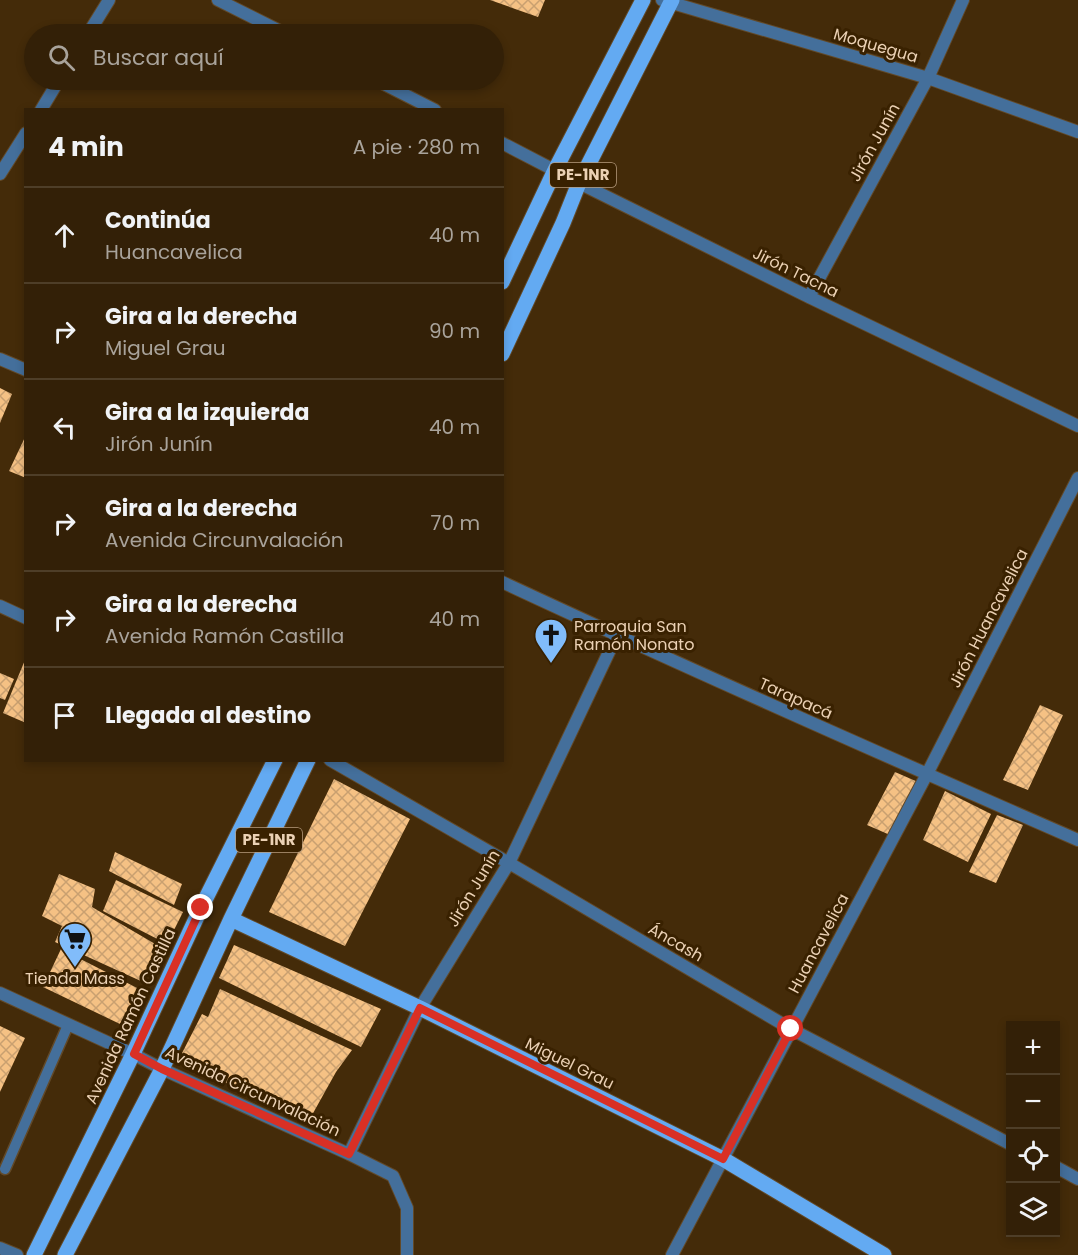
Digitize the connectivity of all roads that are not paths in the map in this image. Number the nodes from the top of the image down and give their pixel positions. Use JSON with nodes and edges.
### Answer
{"nodes":[{"id":1,"x":109,"y":0,"type":"edge"},
{"id":2,"x":218,"y":0,"type":"edge"},
{"id":3,"x":643,"y":0,"type":"edge"},
{"id":4,"x":963,"y":0,"type":"edge"},
{"id":5,"x":668,"y":1,"type":"edge"},
{"id":6,"x":94,"y":24,"type":"edge"},
{"id":7,"x":266,"y":24,"type":"edge"},
{"id":8,"x":928,"y":78,"type":"junction"},
{"id":9,"x":53,"y":90,"type":"edge"},
{"id":10,"x":396,"y":90,"type":"edge"},
{"id":11,"x":41,"y":108,"type":"edge"},
{"id":12,"x":431,"y":108,"type":"edge"},
{"id":13,"x":1078,"y":132,"type":"edge"},
{"id":14,"x":24,"y":137,"type":"edge"},
{"id":15,"x":504,"y":144,"type":"edge"},
{"id":16,"x":555,"y":170,"type":"junction"},
{"id":17,"x":0,"y":174,"type":"edge"},
{"id":18,"x":579,"y":183,"type":"junction"},
{"id":19,"x":504,"y":278,"type":"edge"},
{"id":20,"x":809,"y":297,"type":"junction"},
{"id":21,"x":504,"y":350,"type":"edge"},
{"id":22,"x":0,"y":359,"type":"edge"},
{"id":23,"x":24,"y":369,"type":"edge"},
{"id":24,"x":1078,"y":426,"type":"edge"},
{"id":25,"x":1078,"y":478,"type":"edge"},
{"id":26,"x":504,"y":583,"type":"edge"},
{"id":27,"x":0,"y":606,"type":"edge"},
{"id":28,"x":24,"y":617,"type":"edge"},
{"id":29,"x":617,"y":635,"type":"junction"},
{"id":30,"x":274,"y":762,"type":"edge"},
{"id":31,"x":307,"y":762,"type":"edge"},
{"id":32,"x":333,"y":762,"type":"edge"},
{"id":33,"x":927,"y":774,"type":"junction"},
{"id":34,"x":1078,"y":840,"type":"edge"},
{"id":35,"x":508,"y":863,"type":"junction"},
{"id":36,"x":231,"y":919,"type":"junction"},
{"id":37,"x":0,"y":993,"type":"edge"},
{"id":38,"x":420,"y":1008,"type":"junction"},
{"id":39,"x":68,"y":1024,"type":"junction"},
{"id":40,"x":791,"y":1029,"type":"junction"},
{"id":41,"x":134,"y":1054,"type":"junction"},
{"id":42,"x":162,"y":1069,"type":"junction"},
{"id":43,"x":1006,"y":1141,"type":"edge"},
{"id":44,"x":349,"y":1154,"type":"junction"},
{"id":45,"x":723,"y":1159,"type":"junction"},
{"id":46,"x":5,"y":1169,"type":"dead end"},
{"id":47,"x":1060,"y":1169,"type":"edge"},
{"id":48,"x":1078,"y":1179,"type":"edge"},
{"id":49,"x":0,"y":1248,"type":"edge"},
{"id":50,"x":16,"y":1255,"type":"edge"},
{"id":51,"x":34,"y":1255,"type":"edge"},
{"id":52,"x":65,"y":1255,"type":"edge"},
{"id":53,"x":407,"y":1255,"type":"edge"},
{"id":54,"x":672,"y":1255,"type":"edge"},
{"id":55,"x":884,"y":1255,"type":"edge"}],
"edges":[{"from":1,"to":6,"type":"street"},
{"from":2,"to":7,"type":"street"},
{"from":3,"to":16,"type":"main road","number":"PE-1NR"},
{"from":4,"to":8,"type":"street","name":"Jirón Junín"},
{"from":5,"to":8,"type":"street","name":"Moquegua"},
{"from":5,"to":18,"type":"main road","number":"PE-1NR"},
{"from":8,"to":13,"type":"street","name":"Moquegua"},
{"from":8,"to":20,"type":"street","name":"Jirón Junín"},
{"from":9,"to":11,"type":"street"},
{"from":10,"to":12,"type":"street"},
{"from":14,"to":17,"type":"street"},
{"from":15,"to":16,"type":"street","name":"Jirón Tacna"},
{"from":16,"to":18,"type":"street","name":"Jirón Tacna"},
{"from":16,"to":19,"type":"main road","number":"PE-1NR"},
{"from":18,"to":20,"type":"street","name":"Jirón Tacna"},
{"from":18,"to":21,"type":"main road","number":"PE-1NR"},
{"from":20,"to":24,"type":"street","name":"Jirón Tacna"},
{"from":22,"to":23,"type":"street"},
{"from":25,"to":33,"type":"street","name":"Jirón Huancavelica"},
{"from":26,"to":29,"type":"street","name":"Tarapacá"},
{"from":27,"to":28,"type":"street"},
{"from":29,"to":33,"type":"street","name":"Tarapacá"},
{"from":29,"to":35,"type":"street","name":"Jirón Junín"},
{"from":30,"to":41,"type":"main road","name":"Avenida Ramón Castilla","number":"PE-1NR"},
{"from":31,"to":36,"type":"main road","number":"PE-1NR"},
{"from":32,"to":35,"type":"street","name":"Áncash"},
{"from":33,"to":34,"type":"street","name":"Tarapacá"},
{"from":33,"to":40,"type":"street","name":"Huancavelica"},
{"from":35,"to":38,"type":"street","name":"Jirón Junín"},
{"from":35,"to":40,"type":"street","name":"Áncash"},
{"from":36,"to":38,"type":"main road","name":"Miguel Grau"},
{"from":36,"to":42,"type":"main road"},
{"from":37,"to":39,"type":"street","name":"Avenida Circunvalación"},
{"from":38,"to":44,"type":"street","name":"Jirón Junín"},
{"from":38,"to":45,"type":"main road","name":"Miguel Grau"},
{"from":39,"to":41,"type":"street","name":"Avenida Circunvalación"},
{"from":39,"to":46,"type":"lane"},
{"from":40,"to":43,"type":"street","name":"Áncash"},
{"from":40,"to":45,"type":"street","name":"Huancavelica"},
{"from":41,"to":42,"type":"street","name":"Avenida Circunvalación"},
{"from":41,"to":51,"type":"main road","name":"Avenida Ramón Castilla"},
{"from":42,"to":44,"type":"street","name":"Avenida Circunvalación"},
{"from":42,"to":52,"type":"main road"},
{"from":44,"to":53,"type":"street","name":"Avenida Circunvalación"},
{"from":45,"to":54,"type":"street","name":"Huancavelica"},
{"from":45,"to":55,"type":"main road","name":"Miguel Grau"},
{"from":47,"to":48,"type":"street"},
{"from":49,"to":50,"type":"street"}]}
